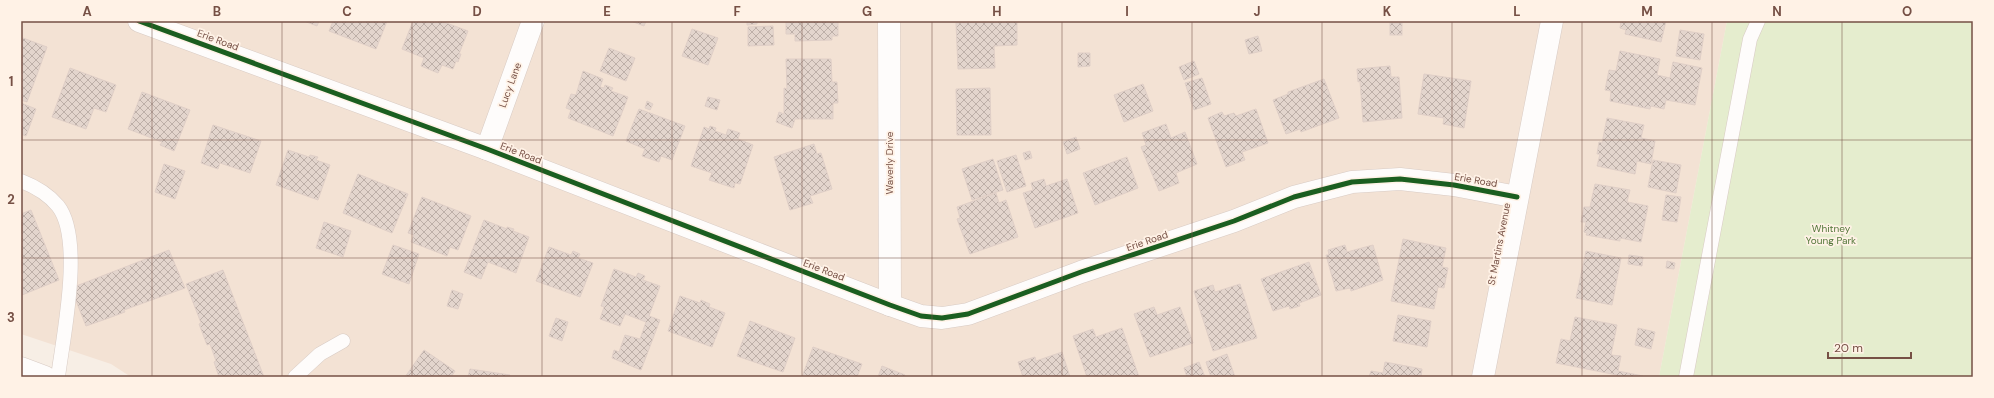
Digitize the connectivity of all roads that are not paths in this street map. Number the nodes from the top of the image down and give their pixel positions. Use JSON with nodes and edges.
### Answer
{"nodes":[{"id":1,"x":140,"y":21,"type":"edge"},
{"id":2,"x":533,"y":21,"type":"edge"},
{"id":3,"x":889,"y":21,"type":"edge"},
{"id":4,"x":1552,"y":21,"type":"edge"},
{"id":5,"x":1758,"y":21,"type":"edge"},
{"id":6,"x":192,"y":30,"type":"edge"},
{"id":7,"x":487,"y":149,"type":"junction"},
{"id":8,"x":21,"y":181,"type":"edge"},
{"id":9,"x":1517,"y":196,"type":"junction"},
{"id":10,"x":890,"y":305,"type":"junction"},
{"id":11,"x":343,"y":341,"type":"dead end"},
{"id":12,"x":21,"y":368,"type":"edge"},
{"id":13,"x":45,"y":377,"type":"edge"},
{"id":14,"x":58,"y":377,"type":"edge"},
{"id":15,"x":296,"y":377,"type":"edge"},
{"id":16,"x":1484,"y":377,"type":"edge"},
{"id":17,"x":1686,"y":377,"type":"edge"}],
"edges":[{"from":1,"to":6,"type":"street","name":"Erie Road"},
{"from":2,"to":7,"type":"street","name":"Lucy Lane"},
{"from":3,"to":10,"type":"street","name":"Waverly Drive"},
{"from":4,"to":9,"type":"street","name":"St Martins Avenue"},
{"from":5,"to":17,"type":"lane"},
{"from":6,"to":7,"type":"street","name":"Erie Road"},
{"from":7,"to":10,"type":"street","name":"Erie Road"},
{"from":8,"to":14,"type":"lane"},
{"from":9,"to":10,"type":"street","name":"Erie Road"},
{"from":9,"to":16,"type":"street","name":"St Martins Avenue"},
{"from":11,"to":15,"type":"lane"},
{"from":12,"to":13,"type":"street"}]}
